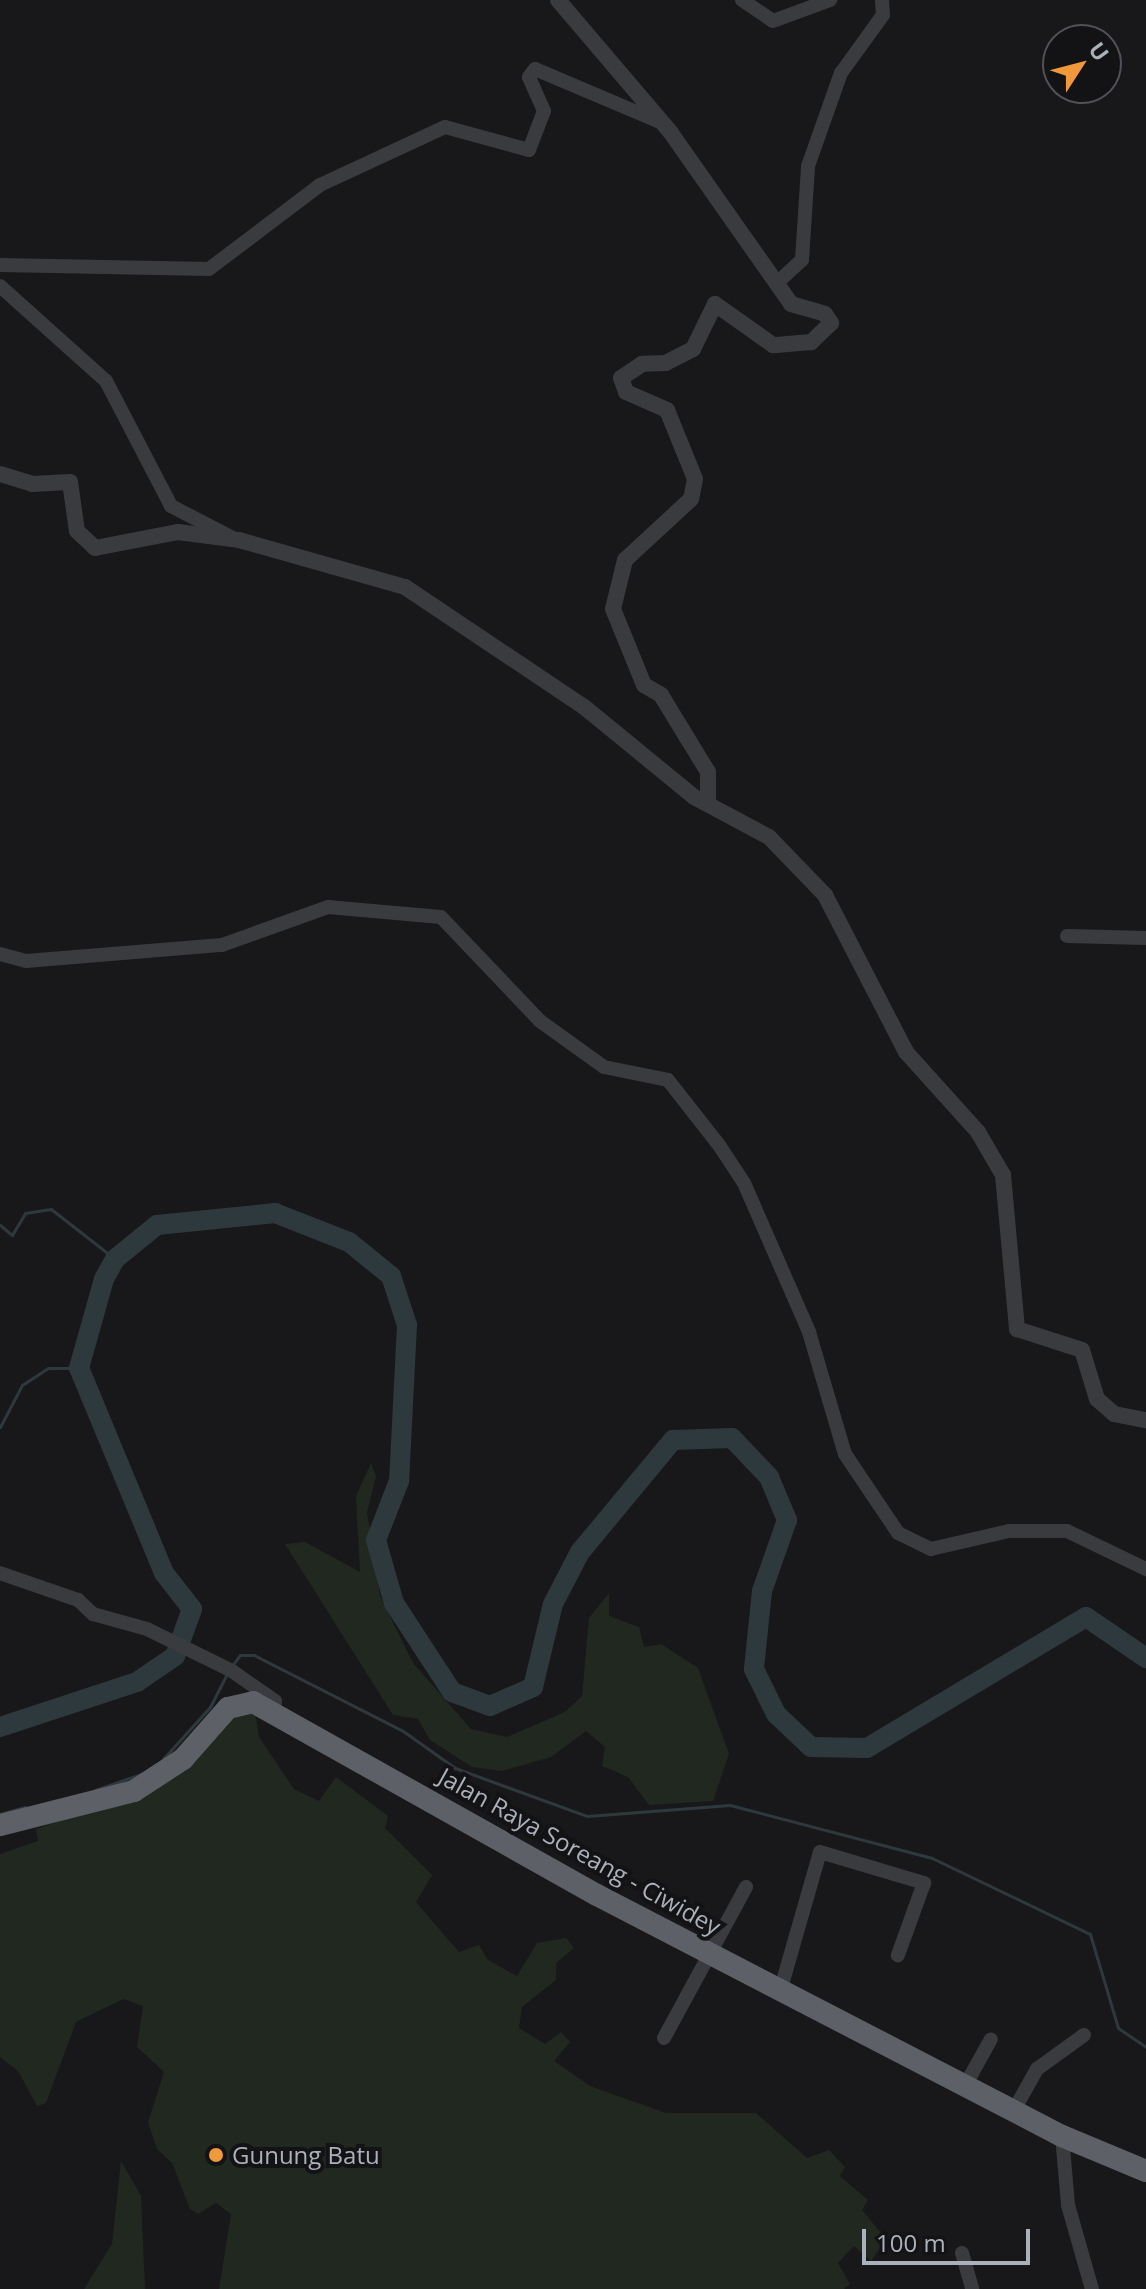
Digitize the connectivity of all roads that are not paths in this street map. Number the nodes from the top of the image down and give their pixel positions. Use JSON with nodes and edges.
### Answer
{"nodes":[{"id":1,"x":558,"y":0,"type":"edge"},
{"id":2,"x":742,"y":0,"type":"edge"},
{"id":3,"x":830,"y":0,"type":"edge"},
{"id":4,"x":882,"y":0,"type":"edge"},
{"id":5,"x":662,"y":123,"type":"junction"},
{"id":6,"x":0,"y":265,"type":"edge"},
{"id":7,"x":777,"y":283,"type":"junction"},
{"id":8,"x":0,"y":286,"type":"edge"},
{"id":9,"x":0,"y":474,"type":"edge"},
{"id":10,"x":239,"y":540,"type":"junction"},
{"id":11,"x":708,"y":802,"type":"junction"},
{"id":12,"x":1067,"y":936,"type":"dead end"},
{"id":13,"x":1146,"y":938,"type":"edge"},
{"id":14,"x":0,"y":954,"type":"edge"},
{"id":15,"x":1146,"y":1420,"type":"edge"},
{"id":16,"x":1146,"y":1569,"type":"edge"},
{"id":17,"x":0,"y":1573,"type":"edge"},
{"id":18,"x":274,"y":1710,"type":"junction"},
{"id":19,"x":0,"y":1825,"type":"edge"},
{"id":20,"x":746,"y":1887,"type":"dead end"},
{"id":21,"x":711,"y":1953,"type":"junction"},
{"id":22,"x":898,"y":1955,"type":"dead end"},
{"id":23,"x":781,"y":1988,"type":"junction"},
{"id":24,"x":1084,"y":2035,"type":"dead end"},
{"id":25,"x":664,"y":2038,"type":"dead end"},
{"id":26,"x":991,"y":2039,"type":"dead end"},
{"id":27,"x":966,"y":2084,"type":"junction"},
{"id":28,"x":1014,"y":2110,"type":"junction"},
{"id":29,"x":1062,"y":2136,"type":"junction"},
{"id":30,"x":1146,"y":2171,"type":"edge"},
{"id":31,"x":962,"y":2253,"type":"dead end"},
{"id":32,"x":972,"y":2289,"type":"edge"},
{"id":33,"x":1092,"y":2289,"type":"edge"}],
"edges":[{"from":1,"to":5,"type":"street"},
{"from":2,"to":3,"type":"street"},
{"from":4,"to":7,"type":"street"},
{"from":5,"to":6,"type":"street"},
{"from":5,"to":7,"type":"street"},
{"from":7,"to":11,"type":"street"},
{"from":8,"to":10,"type":"street"},
{"from":9,"to":10,"type":"street"},
{"from":10,"to":11,"type":"street"},
{"from":11,"to":15,"type":"street"},
{"from":12,"to":13,"type":"street"},
{"from":14,"to":16,"type":"street"},
{"from":17,"to":18,"type":"street"},
{"from":18,"to":19,"type":"highway","name":"Jalan Raya Soreang - Ciwidey"},
{"from":18,"to":21,"type":"highway","name":"Jalan Raya Soreang - Ciwidey"},
{"from":20,"to":21,"type":"street"},
{"from":21,"to":23,"type":"highway","name":"Jalan Raya Soreang - Ciwidey"},
{"from":21,"to":25,"type":"street"},
{"from":22,"to":23,"type":"street"},
{"from":23,"to":27,"type":"highway","name":"Jalan Raya Soreang - Ciwidey"},
{"from":24,"to":28,"type":"street"},
{"from":26,"to":27,"type":"street"},
{"from":27,"to":28,"type":"highway","name":"Jalan Raya Soreang - Ciwidey"},
{"from":28,"to":29,"type":"highway","name":"Jalan Raya Soreang - Ciwidey"},
{"from":29,"to":30,"type":"highway","name":"Jalan Raya Soreang - Ciwidey"},
{"from":29,"to":33,"type":"street"},
{"from":31,"to":32,"type":"street"}]}
